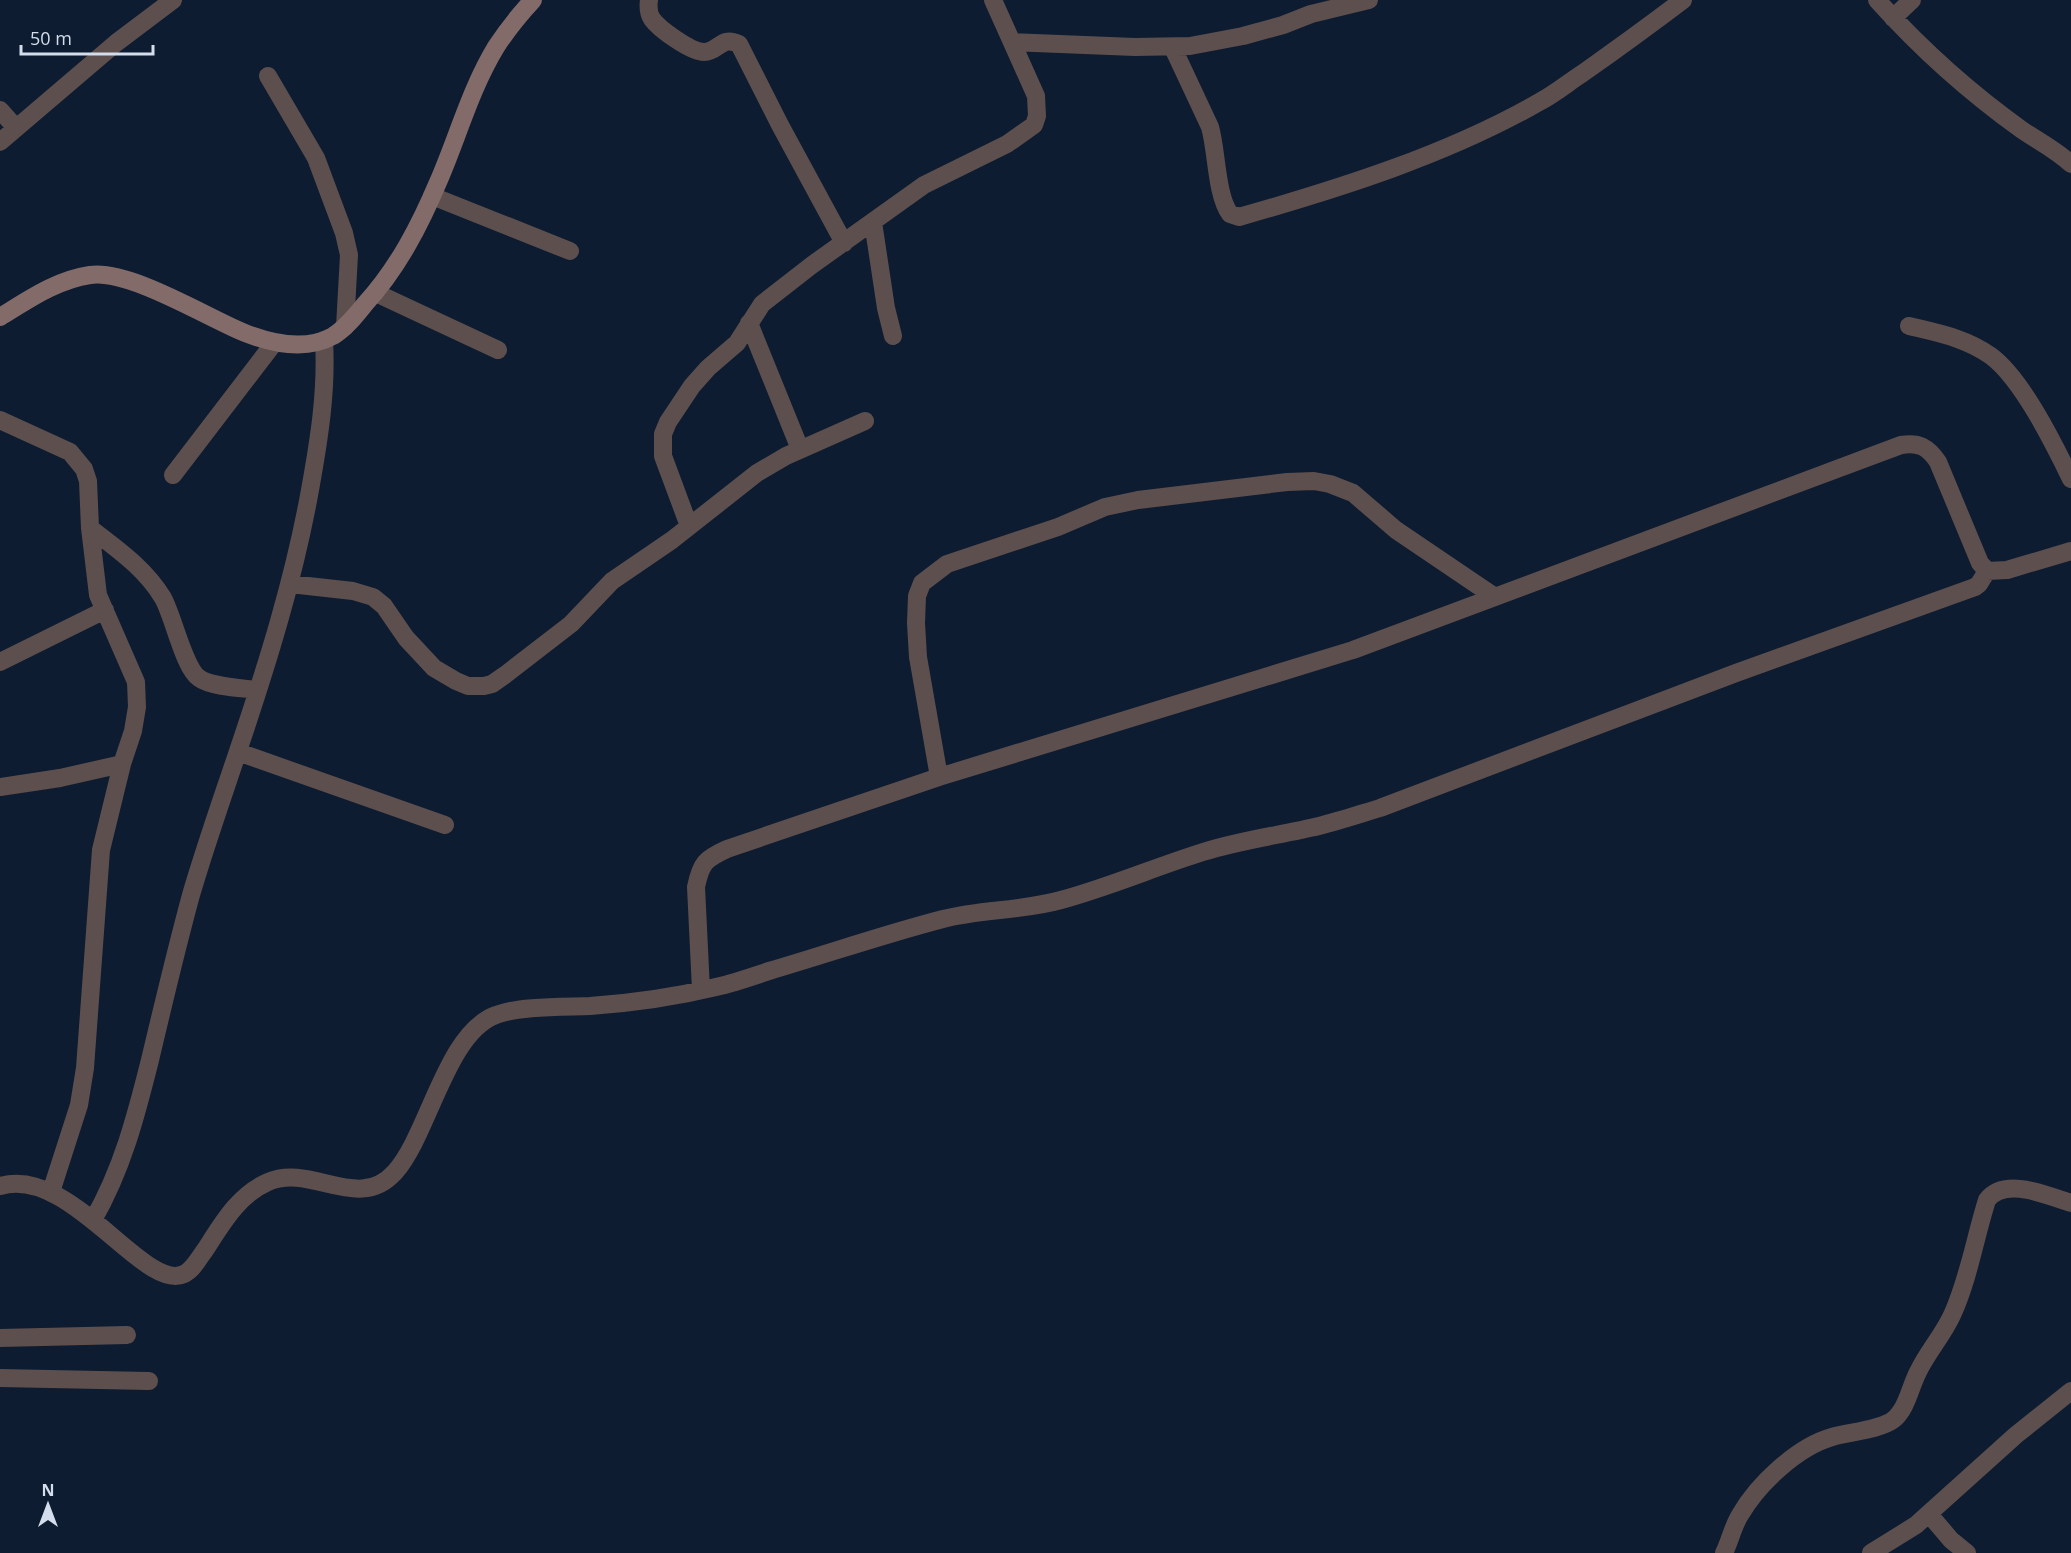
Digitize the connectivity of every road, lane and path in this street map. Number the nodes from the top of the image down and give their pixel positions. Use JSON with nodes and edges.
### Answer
{"nodes":[{"id":1,"x":173,"y":0,"type":"edge"},
{"id":2,"x":532,"y":0,"type":"edge"},
{"id":3,"x":649,"y":0,"type":"edge"},
{"id":4,"x":993,"y":0,"type":"edge"},
{"id":5,"x":1369,"y":0,"type":"edge"},
{"id":6,"x":1683,"y":0,"type":"edge"},
{"id":7,"x":1877,"y":0,"type":"edge"},
{"id":8,"x":1911,"y":0,"type":"edge"},
{"id":9,"x":1893,"y":18,"type":"junction"},
{"id":10,"x":1012,"y":42,"type":"junction"},
{"id":11,"x":1173,"y":48,"type":"junction"},
{"id":12,"x":268,"y":76,"type":"dead end"},
{"id":13,"x":0,"y":110,"type":"edge"},
{"id":14,"x":16,"y":128,"type":"junction"},
{"id":15,"x":0,"y":142,"type":"edge"},
{"id":16,"x":2071,"y":164,"type":"edge"},
{"id":17,"x":432,"y":196,"type":"junction"},
{"id":18,"x":873,"y":222,"type":"junction"},
{"id":19,"x":844,"y":243,"type":"junction"},
{"id":20,"x":570,"y":250,"type":"dead end"},
{"id":21,"x":376,"y":293,"type":"junction"},
{"id":22,"x":0,"y":317,"type":"edge"},
{"id":23,"x":749,"y":323,"type":"junction"},
{"id":24,"x":1909,"y":326,"type":"dead end"},
{"id":25,"x":345,"y":327,"type":"junction"},
{"id":26,"x":893,"y":336,"type":"dead end"},
{"id":27,"x":324,"y":340,"type":"junction"},
{"id":28,"x":274,"y":343,"type":"junction"},
{"id":29,"x":498,"y":350,"type":"dead end"},
{"id":30,"x":0,"y":420,"type":"edge"},
{"id":31,"x":865,"y":421,"type":"dead end"},
{"id":32,"x":800,"y":449,"type":"junction"},
{"id":33,"x":172,"y":475,"type":"dead end"},
{"id":34,"x":2071,"y":479,"type":"edge"},
{"id":35,"x":689,"y":526,"type":"junction"},
{"id":36,"x":90,"y":528,"type":"junction"},
{"id":37,"x":2071,"y":551,"type":"edge"},
{"id":38,"x":1987,"y":571,"type":"junction"},
{"id":39,"x":290,"y":584,"type":"junction"},
{"id":40,"x":1496,"y":597,"type":"junction"},
{"id":41,"x":105,"y":610,"type":"junction"},
{"id":42,"x":0,"y":662,"type":"edge"},
{"id":43,"x":258,"y":690,"type":"junction"},
{"id":44,"x":238,"y":752,"type":"junction"},
{"id":45,"x":122,"y":764,"type":"junction"},
{"id":46,"x":939,"y":777,"type":"junction"},
{"id":47,"x":0,"y":787,"type":"edge"},
{"id":48,"x":445,"y":825,"type":"dead end"},
{"id":49,"x":701,"y":990,"type":"junction"},
{"id":50,"x":0,"y":1186,"type":"edge"},
{"id":51,"x":51,"y":1192,"type":"junction"},
{"id":52,"x":2071,"y":1203,"type":"edge"},
{"id":53,"x":93,"y":1220,"type":"junction"},
{"id":54,"x":127,"y":1335,"type":"dead end"},
{"id":55,"x":0,"y":1338,"type":"edge"},
{"id":56,"x":0,"y":1378,"type":"edge"},
{"id":57,"x":149,"y":1381,"type":"dead end"},
{"id":58,"x":2071,"y":1391,"type":"edge"},
{"id":59,"x":1929,"y":1514,"type":"junction"},
{"id":60,"x":1724,"y":1553,"type":"edge"},
{"id":61,"x":1871,"y":1553,"type":"edge"},
{"id":62,"x":1967,"y":1553,"type":"edge"}],
"edges":[{"from":1,"to":14,"type":"street"},
{"from":2,"to":17,"type":"street"},
{"from":3,"to":19,"type":"street"},
{"from":4,"to":10,"type":"street"},
{"from":5,"to":11,"type":"street"},
{"from":6,"to":11,"type":"street"},
{"from":7,"to":9,"type":"street"},
{"from":8,"to":9,"type":"street"},
{"from":9,"to":16,"type":"street"},
{"from":10,"to":11,"type":"street"},
{"from":10,"to":18,"type":"street"},
{"from":12,"to":25,"type":"street"},
{"from":13,"to":14,"type":"street"},
{"from":14,"to":15,"type":"street"},
{"from":17,"to":20,"type":"street"},
{"from":17,"to":21,"type":"street"},
{"from":18,"to":19,"type":"street"},
{"from":18,"to":26,"type":"street"},
{"from":19,"to":23,"type":"street"},
{"from":21,"to":25,"type":"street"},
{"from":21,"to":29,"type":"street"},
{"from":22,"to":28,"type":"street"},
{"from":23,"to":32,"type":"street"},
{"from":23,"to":35,"type":"street"},
{"from":24,"to":34,"type":"street"},
{"from":25,"to":27,"type":"street"},
{"from":27,"to":28,"type":"street"},
{"from":27,"to":39,"type":"street"},
{"from":28,"to":33,"type":"street"},
{"from":30,"to":36,"type":"street"},
{"from":31,"to":32,"type":"street"},
{"from":32,"to":35,"type":"street"},
{"from":35,"to":39,"type":"street"},
{"from":36,"to":41,"type":"street"},
{"from":36,"to":43,"type":"street"},
{"from":37,"to":38,"type":"street"},
{"from":38,"to":40,"type":"street"},
{"from":38,"to":49,"type":"street"},
{"from":39,"to":43,"type":"street"},
{"from":40,"to":46,"type":"street"},
{"from":40,"to":46,"type":"street"},
{"from":41,"to":42,"type":"street"},
{"from":41,"to":45,"type":"street"},
{"from":43,"to":44,"type":"street"},
{"from":44,"to":48,"type":"street"},
{"from":44,"to":53,"type":"street"},
{"from":45,"to":47,"type":"street"},
{"from":45,"to":51,"type":"street"},
{"from":46,"to":49,"type":"street"},
{"from":49,"to":53,"type":"street"},
{"from":50,"to":51,"type":"street"},
{"from":51,"to":53,"type":"street"},
{"from":52,"to":60,"type":"street"},
{"from":54,"to":55,"type":"street"},
{"from":56,"to":57,"type":"street"},
{"from":58,"to":59,"type":"street"},
{"from":59,"to":61,"type":"street"},
{"from":59,"to":62,"type":"street"}]}
